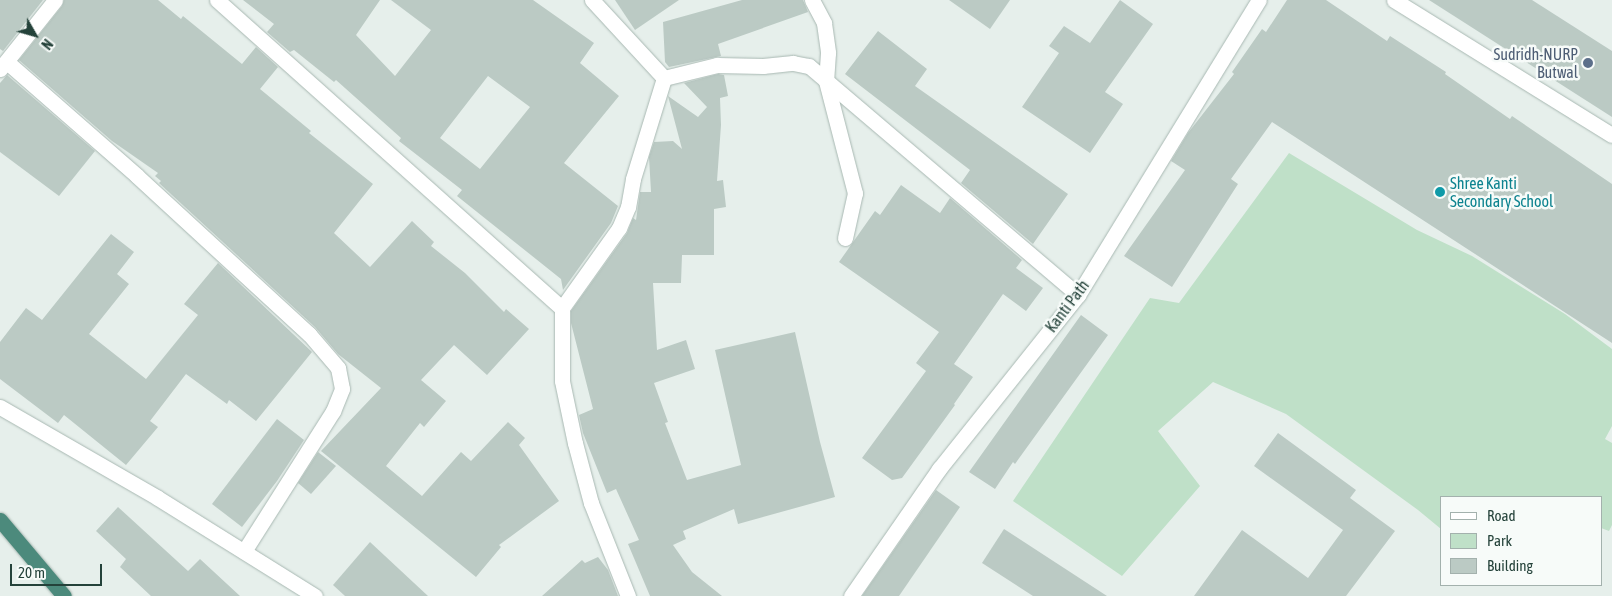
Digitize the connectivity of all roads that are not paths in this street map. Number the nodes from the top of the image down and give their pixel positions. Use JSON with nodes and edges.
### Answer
{"nodes":[{"id":1,"x":55,"y":0,"type":"edge"},
{"id":2,"x":216,"y":0,"type":"edge"},
{"id":3,"x":592,"y":0,"type":"edge"},
{"id":4,"x":812,"y":0,"type":"edge"},
{"id":5,"x":1259,"y":0,"type":"edge"},
{"id":6,"x":1394,"y":0,"type":"edge"},
{"id":7,"x":4,"y":65,"type":"edge"},
{"id":8,"x":664,"y":78,"type":"junction"},
{"id":9,"x":826,"y":81,"type":"junction"},
{"id":10,"x":1612,"y":135,"type":"edge"},
{"id":11,"x":845,"y":238,"type":"dead end"},
{"id":12,"x":1078,"y":295,"type":"junction"},
{"id":13,"x":562,"y":308,"type":"junction"},
{"id":14,"x":0,"y":407,"type":"edge"},
{"id":15,"x":0,"y":520,"type":"edge"},
{"id":16,"x":244,"y":552,"type":"junction"},
{"id":17,"x":64,"y":596,"type":"edge"},
{"id":18,"x":315,"y":596,"type":"edge"},
{"id":19,"x":628,"y":596,"type":"edge"},
{"id":20,"x":850,"y":596,"type":"edge"}],
"edges":[{"from":1,"to":7,"type":"street"},
{"from":2,"to":13,"type":"street"},
{"from":3,"to":8,"type":"street"},
{"from":4,"to":9,"type":"street"},
{"from":5,"to":12,"type":"street","name":"Kanti Path"},
{"from":6,"to":10,"type":"street"},
{"from":7,"to":16,"type":"street"},
{"from":8,"to":9,"type":"street"},
{"from":8,"to":13,"type":"street"},
{"from":9,"to":11,"type":"street"},
{"from":9,"to":12,"type":"street"},
{"from":12,"to":20,"type":"street","name":"Kanti Path"},
{"from":13,"to":19,"type":"street"},
{"from":14,"to":16,"type":"street"},
{"from":15,"to":17,"type":"highway"},
{"from":16,"to":18,"type":"street"}]}
